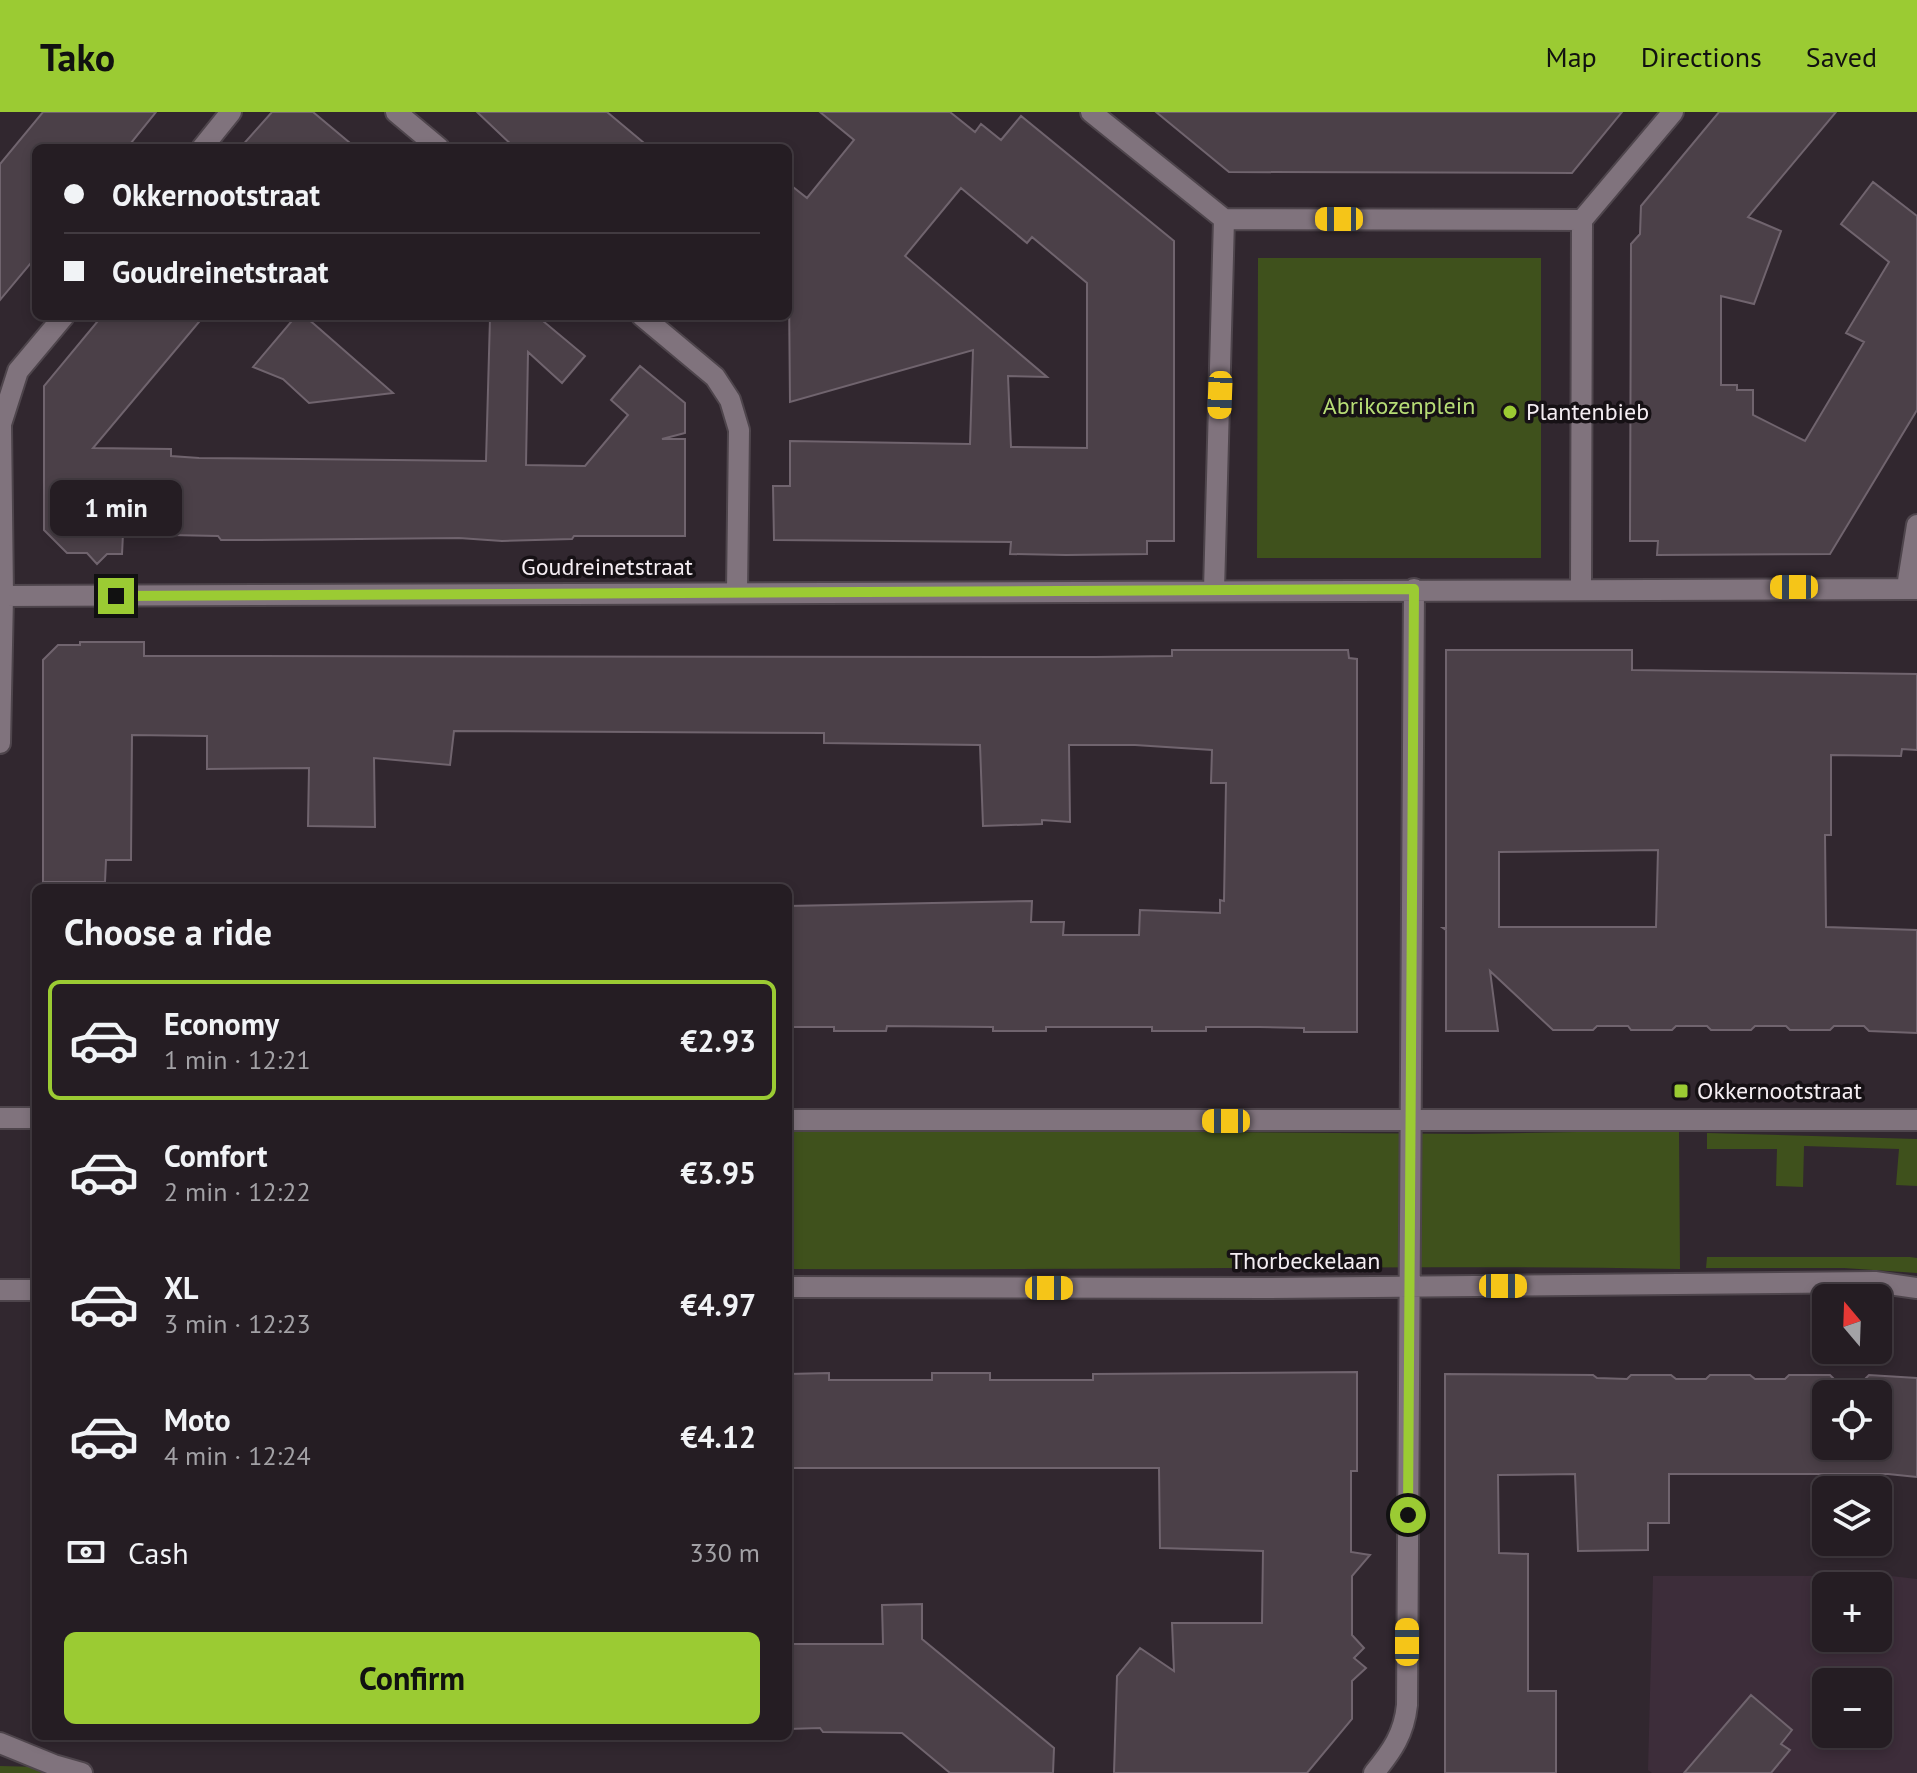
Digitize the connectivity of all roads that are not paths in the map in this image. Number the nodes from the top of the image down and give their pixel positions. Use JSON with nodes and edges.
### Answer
{"nodes":[{"id":1,"x":231,"y":112,"type":"edge"},
{"id":2,"x":396,"y":112,"type":"edge"},
{"id":3,"x":1091,"y":112,"type":"edge"},
{"id":4,"x":1673,"y":112,"type":"edge"},
{"id":5,"x":205,"y":144,"type":"edge"},
{"id":6,"x":434,"y":144,"type":"edge"},
{"id":7,"x":1224,"y":219,"type":"junction"},
{"id":8,"x":1582,"y":220,"type":"junction"},
{"id":9,"x":61,"y":320,"type":"edge"},
{"id":10,"x":647,"y":320,"type":"edge"},
{"id":11,"x":1917,"y":525,"type":"edge"},
{"id":12,"x":1581,"y":588,"type":"junction"},
{"id":13,"x":1912,"y":588,"type":"edge"},
{"id":14,"x":1414,"y":589,"type":"junction"},
{"id":15,"x":1214,"y":590,"type":"junction"},
{"id":16,"x":737,"y":592,"type":"junction"},
{"id":17,"x":1,"y":596,"type":"edge"},
{"id":18,"x":0,"y":743,"type":"edge"},
{"id":19,"x":0,"y":1118,"type":"edge"},
{"id":20,"x":32,"y":1118,"type":"edge"},
{"id":21,"x":792,"y":1120,"type":"edge"},
{"id":22,"x":1917,"y":1120,"type":"edge"},
{"id":23,"x":1410,"y":1122,"type":"junction"},
{"id":24,"x":792,"y":1287,"type":"edge"},
{"id":25,"x":1409,"y":1287,"type":"junction"},
{"id":26,"x":1917,"y":1288,"type":"edge"},
{"id":27,"x":0,"y":1290,"type":"edge"},
{"id":28,"x":32,"y":1290,"type":"edge"},
{"id":29,"x":0,"y":1743,"type":"edge"},
{"id":30,"x":82,"y":1773,"type":"edge"},
{"id":31,"x":1374,"y":1773,"type":"edge"}],
"edges":[{"from":1,"to":5,"type":"street"},
{"from":2,"to":6,"type":"street"},
{"from":3,"to":7,"type":"street"},
{"from":4,"to":8,"type":"street"},
{"from":7,"to":8,"type":"street"},
{"from":7,"to":15,"type":"street"},
{"from":8,"to":12,"type":"street"},
{"from":9,"to":17,"type":"street"},
{"from":10,"to":16,"type":"street"},
{"from":11,"to":13,"type":"street"},
{"from":12,"to":13,"type":"street"},
{"from":12,"to":14,"type":"street"},
{"from":14,"to":15,"type":"street"},
{"from":14,"to":23,"type":"street"},
{"from":15,"to":16,"type":"street","name":"Goudreinetstraat"},
{"from":16,"to":17,"type":"street","name":"Goudreinetstraat"},
{"from":17,"to":18,"type":"street"},
{"from":19,"to":20,"type":"street"},
{"from":21,"to":23,"type":"street"},
{"from":22,"to":23,"type":"street"},
{"from":23,"to":25,"type":"street"},
{"from":24,"to":25,"type":"street","name":"Thorbeckelaan"},
{"from":25,"to":26,"type":"street","name":"Thorbeckelaan"},
{"from":25,"to":31,"type":"street"},
{"from":27,"to":28,"type":"street"},
{"from":29,"to":30,"type":"street"}]}
